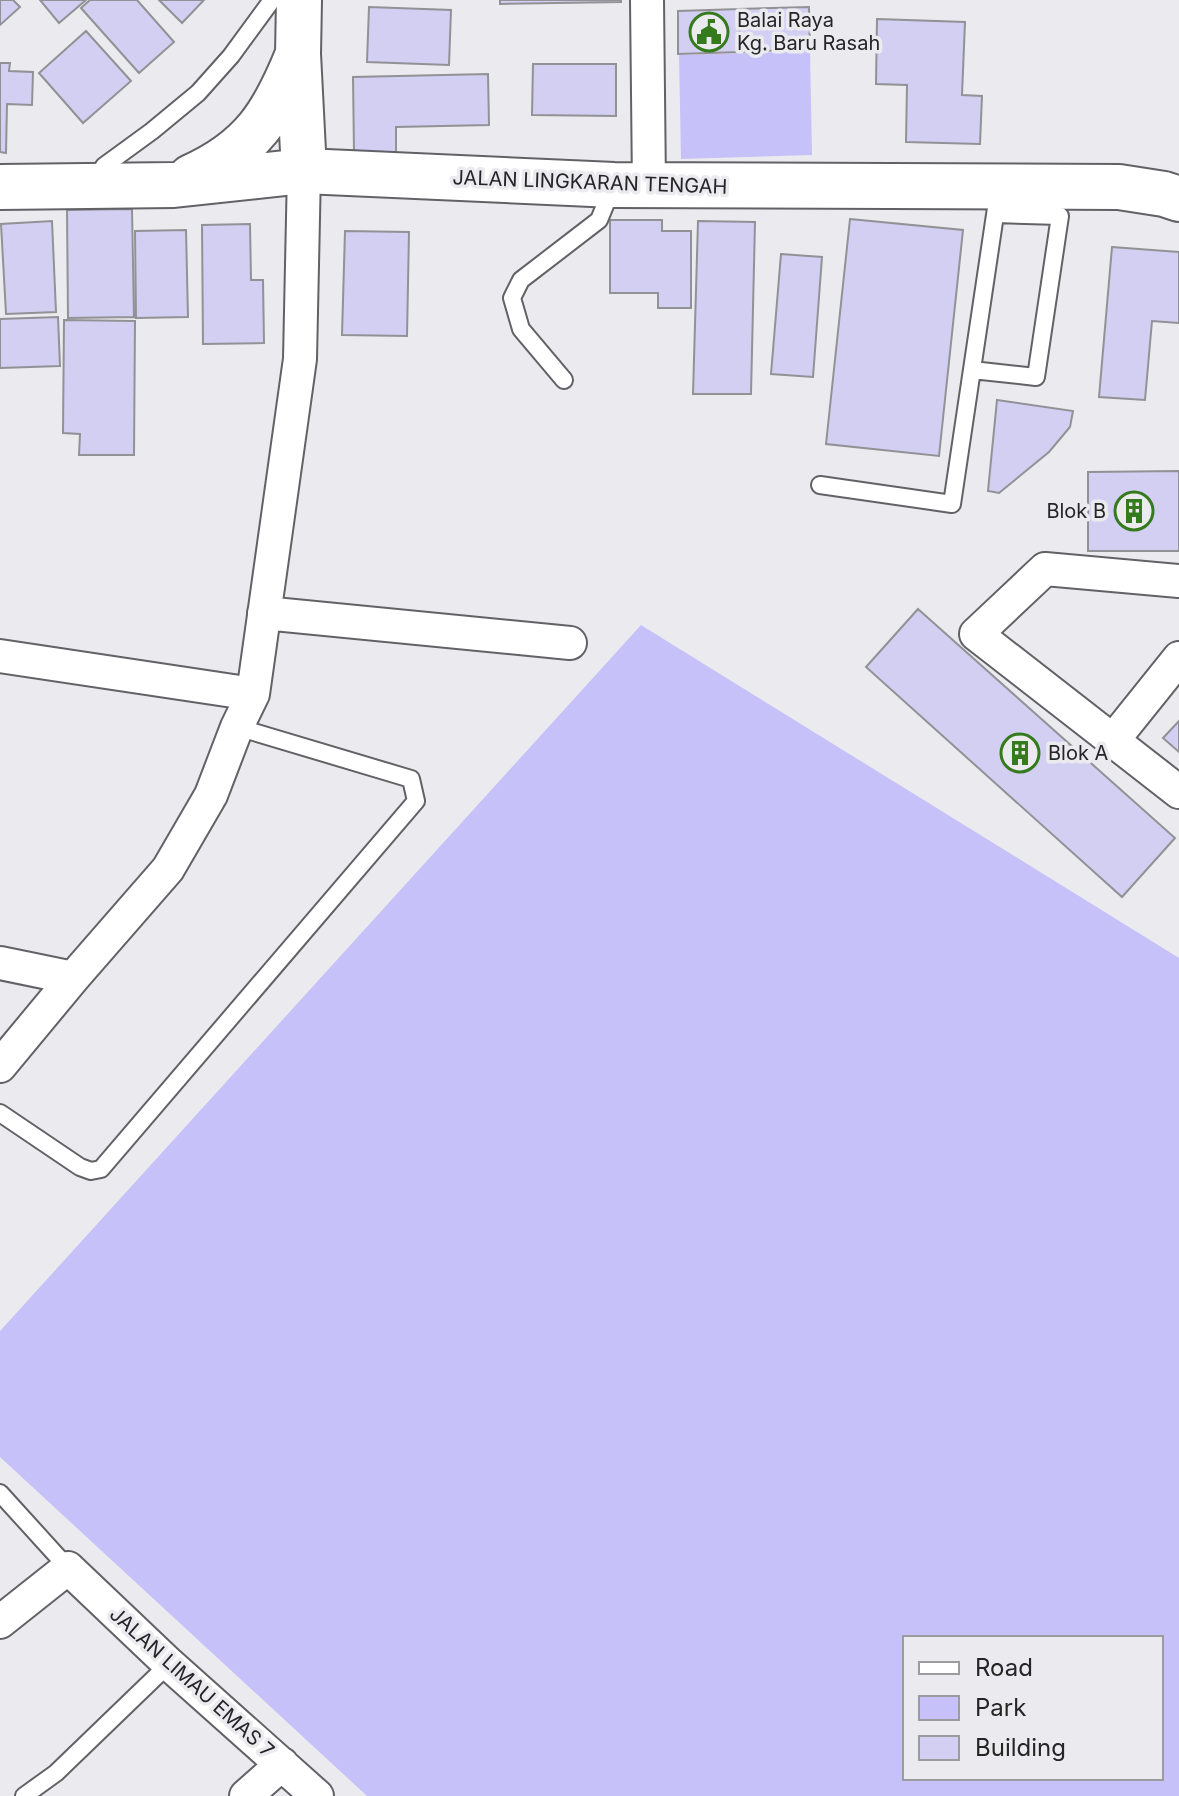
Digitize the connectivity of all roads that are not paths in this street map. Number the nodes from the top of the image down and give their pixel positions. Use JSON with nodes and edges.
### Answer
{"nodes":[{"id":1,"x":272,"y":0,"type":"edge"},
{"id":2,"x":299,"y":0,"type":"edge"},
{"id":3,"x":647,"y":0,"type":"edge"},
{"id":4,"x":298,"y":54,"type":"junction"},
{"id":5,"x":304,"y":171,"type":"junction"},
{"id":6,"x":174,"y":185,"type":"junction"},
{"id":7,"x":94,"y":186,"type":"junction"},
{"id":8,"x":632,"y":186,"type":"junction"},
{"id":9,"x":0,"y":187,"type":"edge"},
{"id":10,"x":1179,"y":199,"type":"edge"},
{"id":11,"x":998,"y":200,"type":"junction"},
{"id":12,"x":972,"y":370,"type":"junction"},
{"id":13,"x":564,"y":380,"type":"dead end"},
{"id":14,"x":820,"y":485,"type":"dead end"},
{"id":15,"x":1179,"y":581,"type":"edge"},
{"id":16,"x":264,"y":613,"type":"junction"},
{"id":17,"x":570,"y":643,"type":"dead end"},
{"id":18,"x":0,"y":656,"type":"edge"},
{"id":19,"x":1179,"y":658,"type":"edge"},
{"id":20,"x":253,"y":694,"type":"junction"},
{"id":21,"x":237,"y":727,"type":"junction"},
{"id":22,"x":1114,"y":739,"type":"junction"},
{"id":23,"x":1179,"y":792,"type":"edge"},
{"id":24,"x":0,"y":963,"type":"edge"},
{"id":25,"x":73,"y":978,"type":"junction"},
{"id":26,"x":0,"y":1066,"type":"edge"},
{"id":27,"x":0,"y":1113,"type":"edge"},
{"id":28,"x":0,"y":1493,"type":"edge"},
{"id":29,"x":68,"y":1568,"type":"junction"},
{"id":30,"x":0,"y":1622,"type":"edge"},
{"id":31,"x":169,"y":1664,"type":"junction"},
{"id":32,"x":282,"y":1764,"type":"junction"},
{"id":33,"x":24,"y":1796,"type":"edge"},
{"id":34,"x":246,"y":1796,"type":"edge"},
{"id":35,"x":317,"y":1796,"type":"edge"}],
"edges":[{"from":1,"to":7,"type":"lane"},
{"from":2,"to":4,"type":"street"},
{"from":3,"to":8,"type":"street"},
{"from":4,"to":5,"type":"street"},
{"from":4,"to":6,"type":"street"},
{"from":5,"to":6,"type":"street","name":"JALAN LINGKARAN TENGAH"},
{"from":5,"to":8,"type":"street","name":"JALAN LINGKARAN TENGAH"},
{"from":5,"to":16,"type":"street"},
{"from":6,"to":7,"type":"street","name":"JALAN LINGKARAN TENGAH"},
{"from":7,"to":9,"type":"street","name":"JALAN LINGKARAN TENGAH"},
{"from":8,"to":11,"type":"street","name":"JALAN LINGKARAN TENGAH"},
{"from":8,"to":13,"type":"lane"},
{"from":10,"to":11,"type":"street","name":"JALAN LINGKARAN TENGAH"},
{"from":11,"to":12,"type":"lane"},
{"from":11,"to":12,"type":"lane"},
{"from":12,"to":14,"type":"lane"},
{"from":15,"to":22,"type":"street"},
{"from":16,"to":17,"type":"street"},
{"from":16,"to":20,"type":"street"},
{"from":18,"to":20,"type":"street"},
{"from":19,"to":22,"type":"street"},
{"from":20,"to":21,"type":"street"},
{"from":21,"to":25,"type":"street"},
{"from":21,"to":27,"type":"lane"},
{"from":22,"to":23,"type":"street"},
{"from":24,"to":25,"type":"street"},
{"from":25,"to":26,"type":"street"},
{"from":28,"to":29,"type":"lane"},
{"from":29,"to":30,"type":"street"},
{"from":29,"to":31,"type":"street","name":"JALAN LIMAU EMAS 7"},
{"from":31,"to":32,"type":"street","name":"JALAN LIMAU EMAS 7"},
{"from":31,"to":33,"type":"lane"},
{"from":32,"to":34,"type":"street"},
{"from":32,"to":35,"type":"street","name":"JALAN LIMAU EMAS 7"}]}
